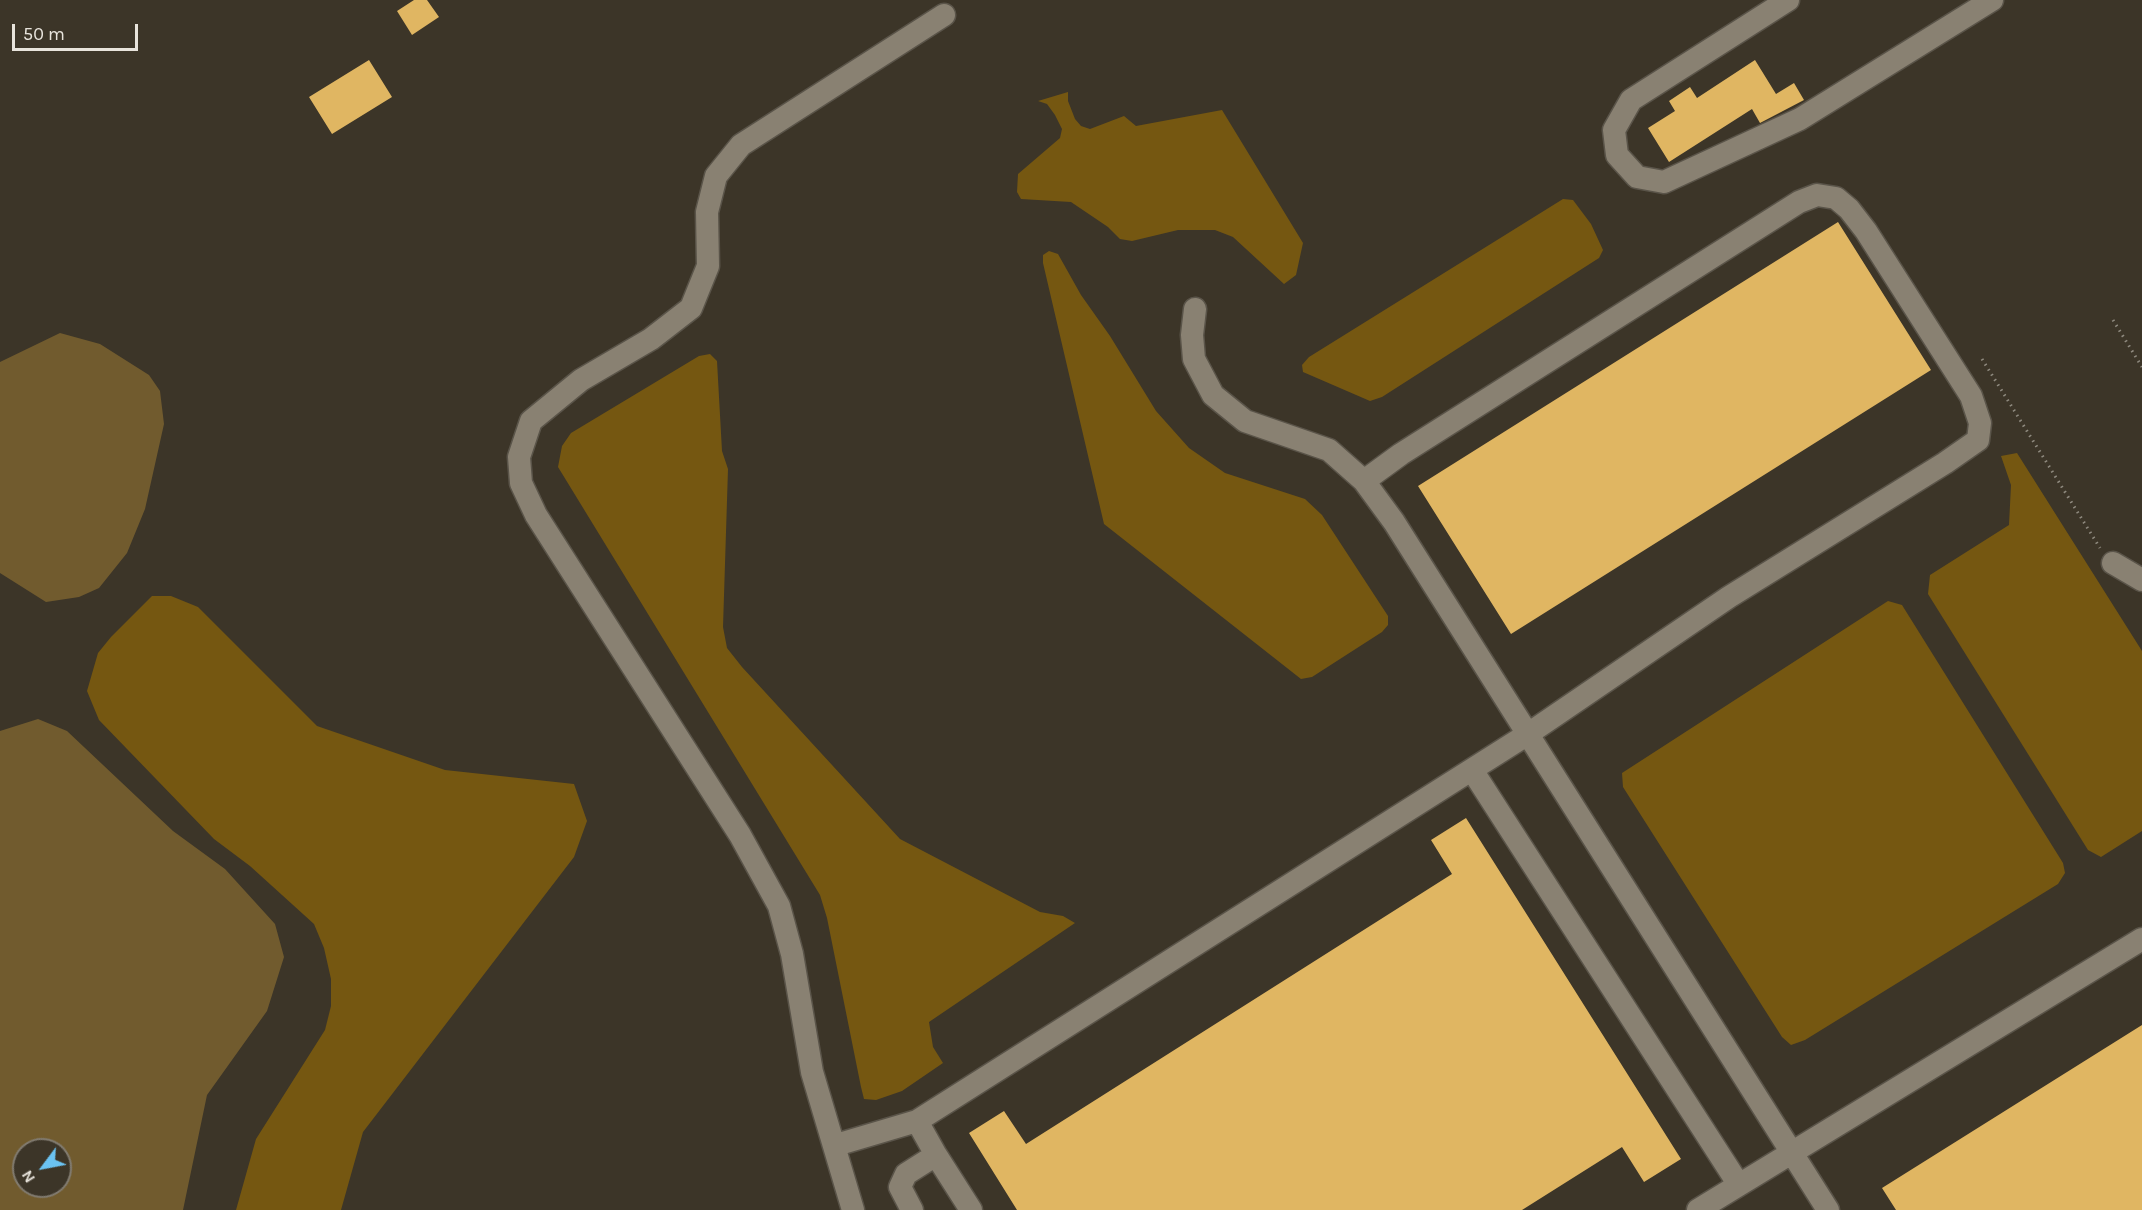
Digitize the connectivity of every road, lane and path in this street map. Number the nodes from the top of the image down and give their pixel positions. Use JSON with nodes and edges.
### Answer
{"nodes":[{"id":1,"x":1788,"y":0,"type":"edge"},
{"id":2,"x":1992,"y":0,"type":"edge"},
{"id":3,"x":944,"y":15,"type":"dead end"},
{"id":4,"x":1195,"y":309,"type":"dead end"},
{"id":5,"x":2113,"y":321,"type":"dead end"},
{"id":6,"x":1982,"y":359,"type":"dead end"},
{"id":7,"x":2142,"y":367,"type":"edge"},
{"id":8,"x":1364,"y":481,"type":"junction"},
{"id":9,"x":2113,"y":563,"type":"joint"},
{"id":10,"x":2142,"y":580,"type":"edge"},
{"id":11,"x":1528,"y":734,"type":"junction"},
{"id":12,"x":1472,"y":770,"type":"junction"},
{"id":13,"x":2142,"y":939,"type":"edge"},
{"id":14,"x":918,"y":1121,"type":"junction"},
{"id":15,"x":836,"y":1145,"type":"junction"},
{"id":16,"x":1791,"y":1152,"type":"junction"},
{"id":17,"x":936,"y":1155,"type":"junction"},
{"id":18,"x":1738,"y":1185,"type":"junction"},
{"id":19,"x":853,"y":1210,"type":"edge"},
{"id":20,"x":912,"y":1210,"type":"edge"},
{"id":21,"x":971,"y":1210,"type":"edge"},
{"id":22,"x":1698,"y":1210,"type":"edge"},
{"id":23,"x":1828,"y":1210,"type":"edge"}],
"edges":[{"from":1,"to":2,"type":"street"},
{"from":3,"to":15,"type":"street"},
{"from":4,"to":8,"type":"street"},
{"from":5,"to":7,"type":"path"},
{"from":6,"to":9,"type":"path"},
{"from":8,"to":11,"type":"street"},
{"from":8,"to":11,"type":"street"},
{"from":9,"to":10,"type":"street"},
{"from":11,"to":12,"type":"street"},
{"from":11,"to":16,"type":"street"},
{"from":12,"to":14,"type":"street"},
{"from":12,"to":18,"type":"street"},
{"from":13,"to":16,"type":"street"},
{"from":14,"to":15,"type":"street"},
{"from":14,"to":17,"type":"street"},
{"from":15,"to":19,"type":"street"},
{"from":16,"to":18,"type":"street"},
{"from":16,"to":23,"type":"street"},
{"from":17,"to":20,"type":"street"},
{"from":17,"to":21,"type":"street"},
{"from":18,"to":22,"type":"street"}]}
